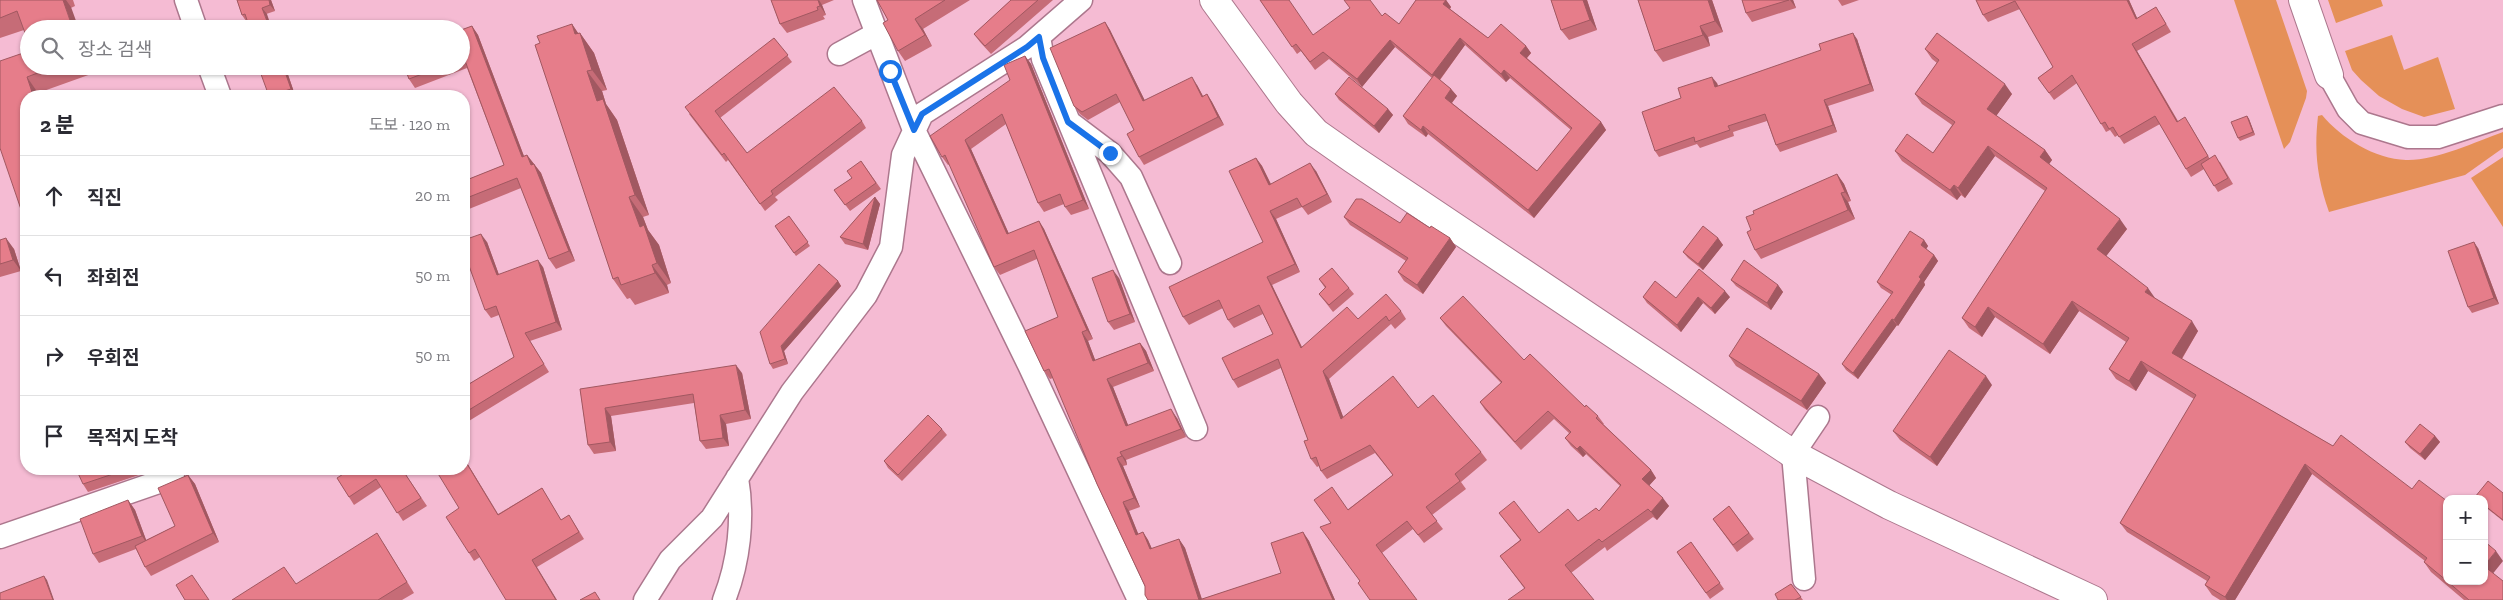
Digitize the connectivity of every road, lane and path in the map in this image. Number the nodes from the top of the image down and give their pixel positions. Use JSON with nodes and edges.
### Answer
{"nodes":[{"id":1,"x":186,"y":0,"type":"edge"},
{"id":2,"x":864,"y":0,"type":"edge"},
{"id":3,"x":1081,"y":0,"type":"edge"},
{"id":4,"x":1214,"y":0,"type":"edge"},
{"id":5,"x":2303,"y":0,"type":"edge"},
{"id":6,"x":193,"y":20,"type":"edge"},
{"id":7,"x":876,"y":34,"type":"junction"},
{"id":8,"x":1039,"y":37,"type":"junction"},
{"id":9,"x":839,"y":54,"type":"dead end"},
{"id":10,"x":212,"y":75,"type":"edge"},
{"id":11,"x":2329,"y":75,"type":"joint"},
{"id":12,"x":218,"y":90,"type":"edge"},
{"id":13,"x":2503,"y":116,"type":"edge"},
{"id":14,"x":1068,"y":122,"type":"junction"},
{"id":15,"x":914,"y":130,"type":"junction"},
{"id":16,"x":1170,"y":263,"type":"dead end"},
{"id":17,"x":1818,"y":417,"type":"dead end"},
{"id":18,"x":1196,"y":430,"type":"dead end"},
{"id":19,"x":1793,"y":454,"type":"junction"},
{"id":20,"x":174,"y":477,"type":"dead end"},
{"id":21,"x":737,"y":478,"type":"junction"},
{"id":22,"x":0,"y":537,"type":"edge"},
{"id":23,"x":1804,"y":579,"type":"dead end"},
{"id":24,"x":2082,"y":597,"type":"edge"},
{"id":25,"x":645,"y":600,"type":"edge"},
{"id":26,"x":724,"y":600,"type":"edge"},
{"id":27,"x":1139,"y":600,"type":"edge"}],
"edges":[{"from":1,"to":6,"type":"street"},
{"from":2,"to":7,"type":"street"},
{"from":3,"to":8,"type":"street"},
{"from":4,"to":19,"type":"main road"},
{"from":5,"to":11,"type":"main road"},
{"from":7,"to":9,"type":"street"},
{"from":7,"to":15,"type":"street"},
{"from":8,"to":14,"type":"street"},
{"from":8,"to":15,"type":"street"},
{"from":10,"to":12,"type":"street"},
{"from":11,"to":13,"type":"street"},
{"from":14,"to":16,"type":"street"},
{"from":14,"to":18,"type":"street"},
{"from":15,"to":21,"type":"street"},
{"from":15,"to":27,"type":"street"},
{"from":17,"to":19,"type":"street"},
{"from":19,"to":23,"type":"street"},
{"from":19,"to":24,"type":"main road"},
{"from":20,"to":22,"type":"street"},
{"from":21,"to":25,"type":"street"},
{"from":21,"to":26,"type":"street"}]}
